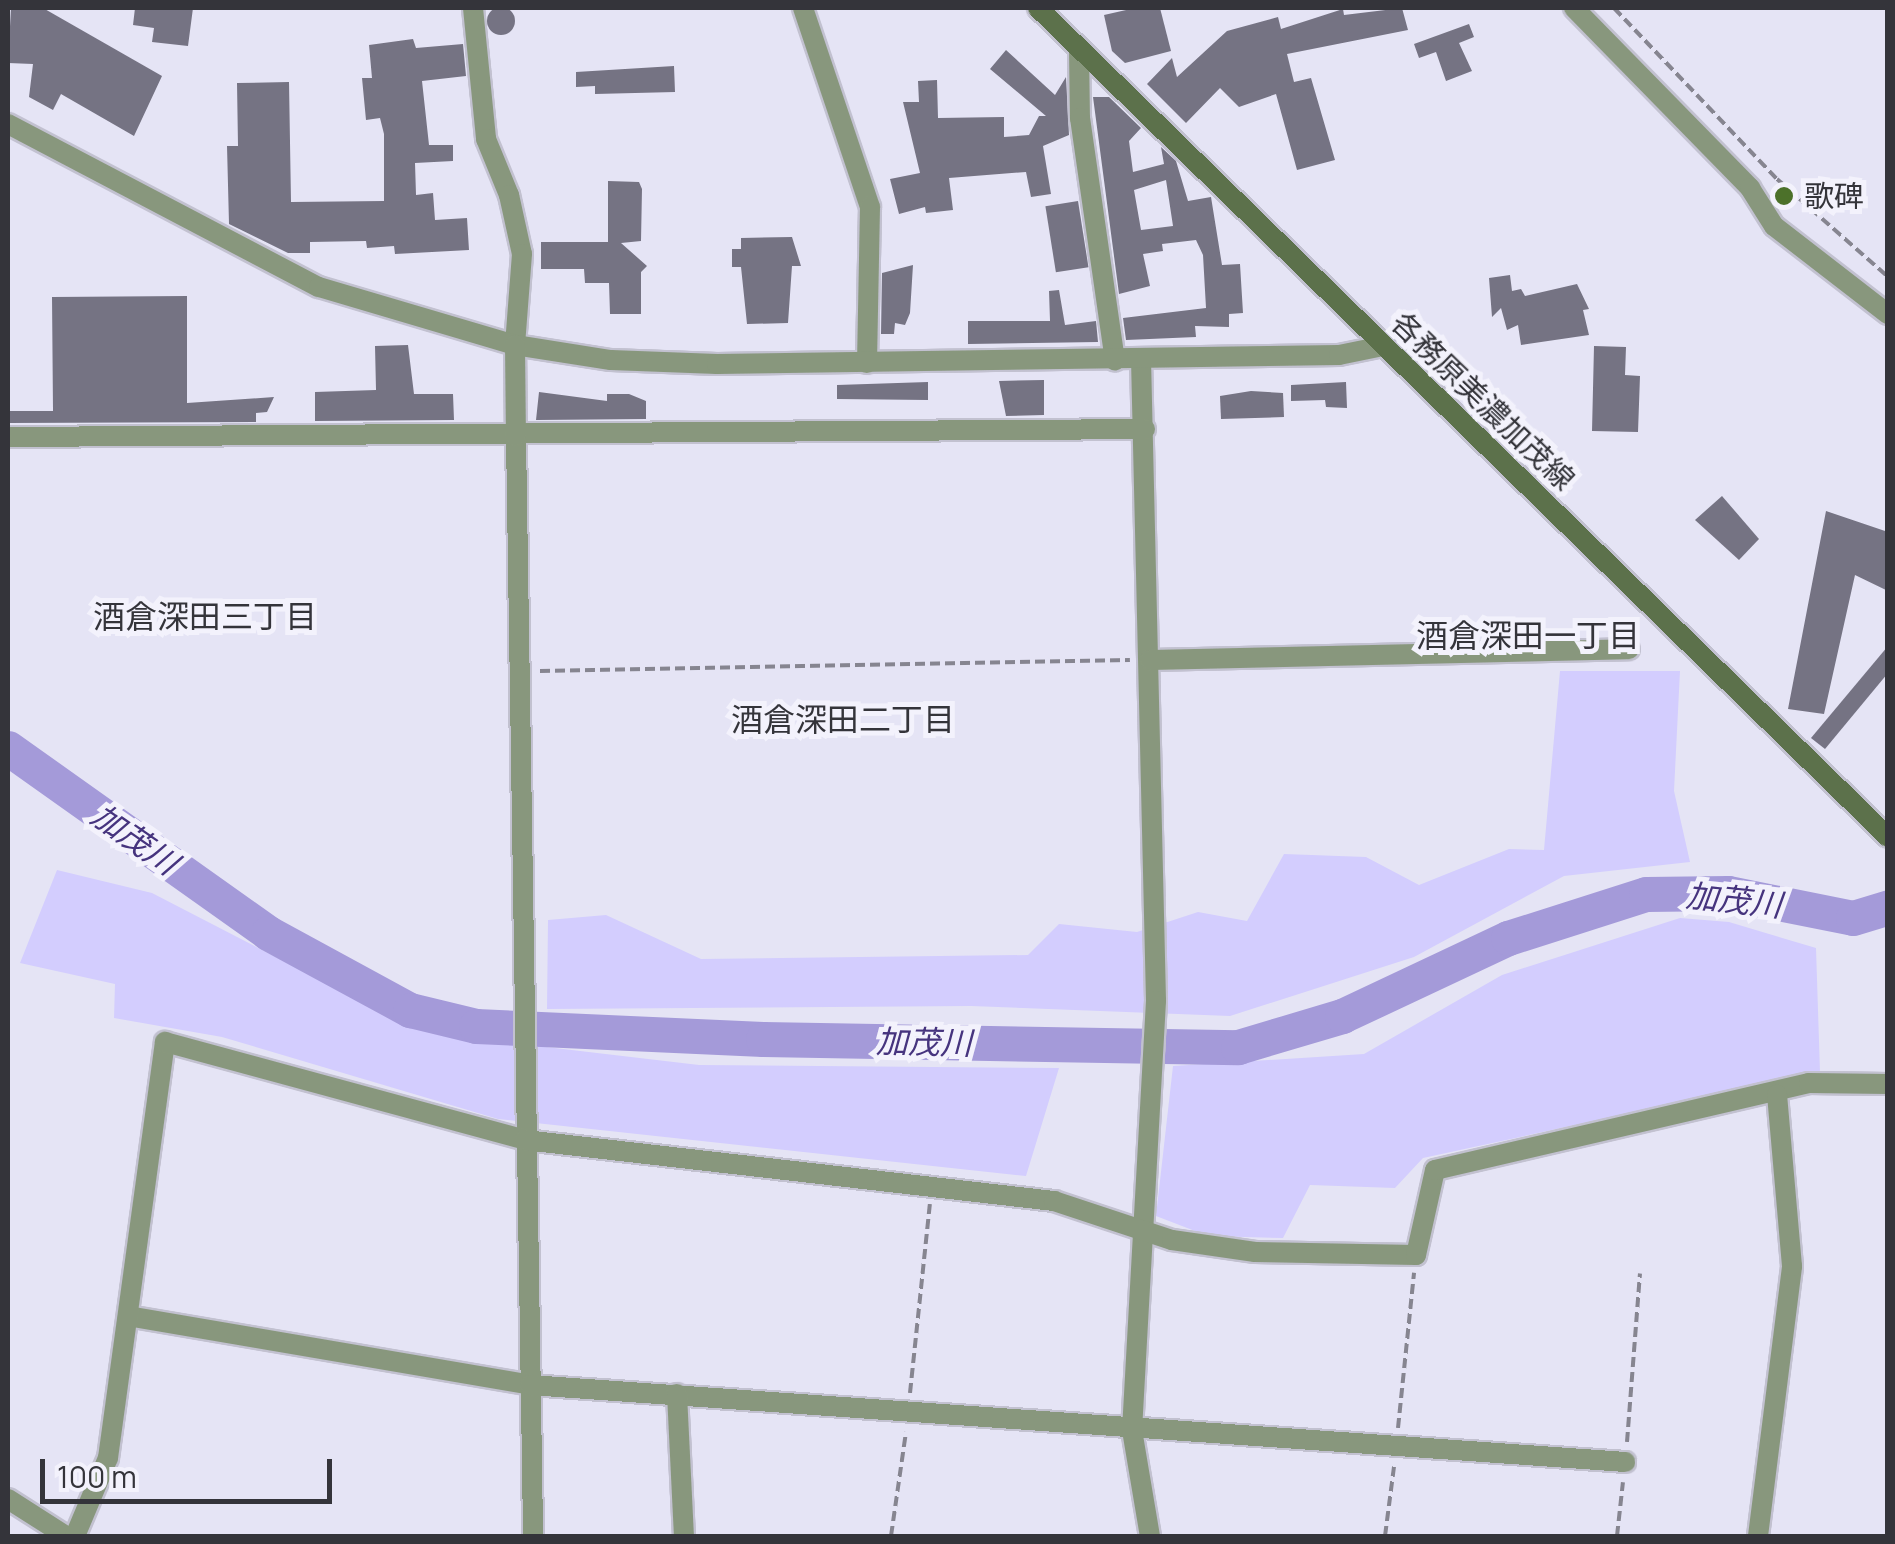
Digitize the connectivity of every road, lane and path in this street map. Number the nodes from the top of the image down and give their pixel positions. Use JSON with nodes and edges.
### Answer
{"nodes":[{"id":1,"x":473,"y":8,"type":"edge"},
{"id":2,"x":803,"y":8,"type":"edge"},
{"id":3,"x":1038,"y":8,"type":"edge"},
{"id":4,"x":1574,"y":8,"type":"edge"},
{"id":5,"x":1614,"y":8,"type":"edge"},
{"id":6,"x":1079,"y":50,"type":"junction"},
{"id":7,"x":8,"y":124,"type":"edge"},
{"id":8,"x":1888,"y":277,"type":"edge"},
{"id":9,"x":1888,"y":314,"type":"edge"},
{"id":10,"x":515,"y":345,"type":"junction"},
{"id":11,"x":1383,"y":346,"type":"junction"},
{"id":12,"x":1141,"y":359,"type":"junction"},
{"id":13,"x":1116,"y":360,"type":"junction"},
{"id":14,"x":866,"y":362,"type":"junction"},
{"id":15,"x":1145,"y":429,"type":"junction"},
{"id":16,"x":8,"y":436,"type":"edge"},
{"id":17,"x":516,"y":436,"type":"junction"},
{"id":18,"x":1628,"y":648,"type":"dead end"},
{"id":19,"x":1150,"y":660,"type":"junction"},
{"id":20,"x":517,"y":671,"type":"junction"},
{"id":21,"x":1887,"y":836,"type":"edge"},
{"id":22,"x":1888,"y":1084,"type":"edge"},
{"id":23,"x":1777,"y":1095,"type":"junction"},
{"id":24,"x":525,"y":1140,"type":"junction"},
{"id":25,"x":932,"y":1184,"type":"junction"},
{"id":26,"x":1144,"y":1232,"type":"junction"},
{"id":27,"x":1416,"y":1255,"type":"junction"},
{"id":28,"x":1640,"y":1273,"type":"dead end"},
{"id":29,"x":128,"y":1316,"type":"junction"},
{"id":30,"x":530,"y":1384,"type":"junction"},
{"id":31,"x":676,"y":1394,"type":"junction"},
{"id":32,"x":908,"y":1414,"type":"junction"},
{"id":33,"x":1132,"y":1430,"type":"junction"},
{"id":34,"x":1397,"y":1446,"type":"junction"},
{"id":35,"x":1625,"y":1462,"type":"junction"},
{"id":36,"x":8,"y":1499,"type":"edge"},
{"id":37,"x":66,"y":1536,"type":"edge"},
{"id":38,"x":75,"y":1536,"type":"edge"},
{"id":39,"x":533,"y":1536,"type":"edge"},
{"id":40,"x":684,"y":1536,"type":"edge"},
{"id":41,"x":891,"y":1536,"type":"edge"},
{"id":42,"x":1150,"y":1536,"type":"edge"},
{"id":43,"x":1386,"y":1536,"type":"edge"},
{"id":44,"x":1617,"y":1536,"type":"edge"},
{"id":45,"x":1758,"y":1536,"type":"edge"}],
"edges":[{"from":1,"to":10,"type":"street"},
{"from":2,"to":14,"type":"street"},
{"from":3,"to":6,"type":"main road","name":"各務原美濃加茂線"},
{"from":4,"to":9,"type":"street"},
{"from":5,"to":8,"type":"path"},
{"from":6,"to":11,"type":"main road","name":"各務原美濃加茂線"},
{"from":6,"to":13,"type":"street"},
{"from":7,"to":10,"type":"street"},
{"from":10,"to":14,"type":"street"},
{"from":10,"to":17,"type":"street"},
{"from":11,"to":12,"type":"street"},
{"from":11,"to":21,"type":"main road","name":"各務原美濃加茂線"},
{"from":12,"to":13,"type":"street"},
{"from":12,"to":15,"type":"street"},
{"from":13,"to":14,"type":"street"},
{"from":15,"to":17,"type":"street"},
{"from":15,"to":19,"type":"street"},
{"from":16,"to":17,"type":"street"},
{"from":17,"to":20,"type":"street"},
{"from":18,"to":19,"type":"street"},
{"from":19,"to":20,"type":"path"},
{"from":19,"to":26,"type":"street"},
{"from":20,"to":24,"type":"street"},
{"from":22,"to":23,"type":"street"},
{"from":23,"to":27,"type":"street"},
{"from":23,"to":45,"type":"street"},
{"from":24,"to":25,"type":"street"},
{"from":24,"to":29,"type":"street"},
{"from":24,"to":30,"type":"street"},
{"from":25,"to":26,"type":"street"},
{"from":25,"to":32,"type":"path"},
{"from":26,"to":27,"type":"street"},
{"from":26,"to":33,"type":"street"},
{"from":27,"to":34,"type":"path"},
{"from":28,"to":35,"type":"path"},
{"from":29,"to":30,"type":"street"},
{"from":29,"to":38,"type":"street"},
{"from":30,"to":31,"type":"street"},
{"from":30,"to":39,"type":"street"},
{"from":31,"to":32,"type":"street"},
{"from":31,"to":40,"type":"street"},
{"from":32,"to":33,"type":"street"},
{"from":32,"to":41,"type":"path"},
{"from":33,"to":34,"type":"street"},
{"from":33,"to":42,"type":"street"},
{"from":34,"to":35,"type":"street"},
{"from":34,"to":43,"type":"path"},
{"from":35,"to":44,"type":"path"},
{"from":36,"to":37,"type":"street"}]}
